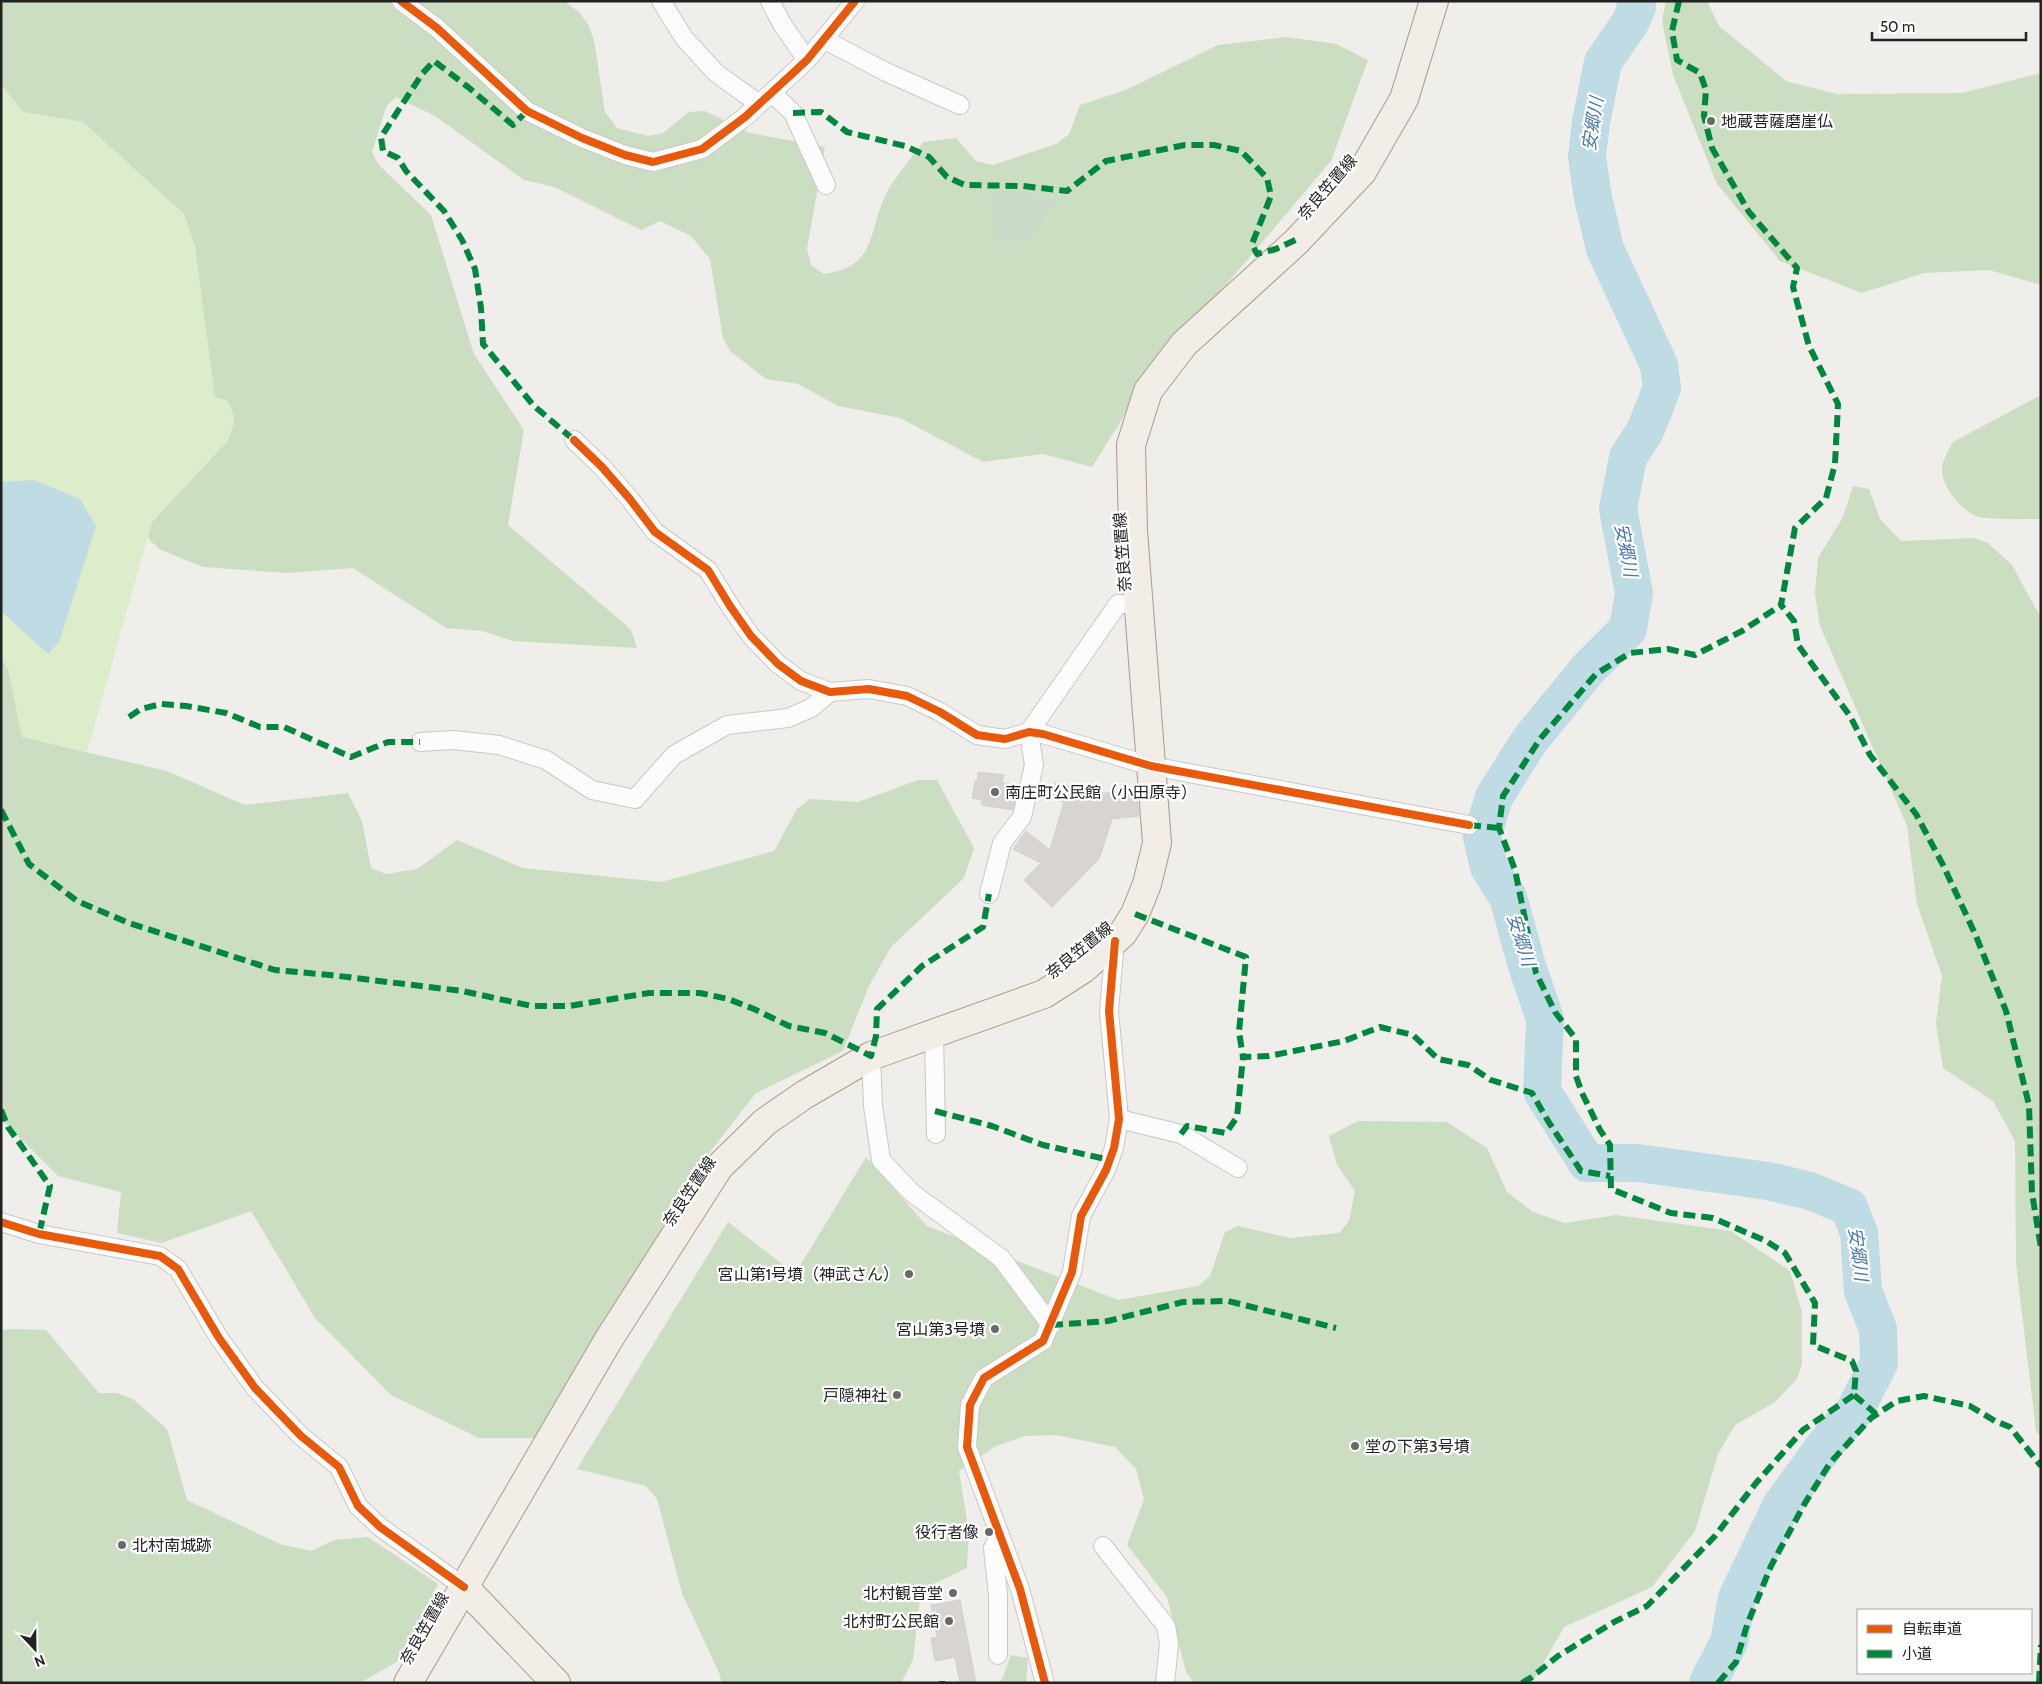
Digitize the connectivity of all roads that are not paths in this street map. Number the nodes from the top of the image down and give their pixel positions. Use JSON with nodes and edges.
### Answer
{"nodes":[{"id":1,"x":401,"y":1,"type":"edge"},
{"id":2,"x":662,"y":1,"type":"edge"},
{"id":3,"x":770,"y":1,"type":"edge"},
{"id":4,"x":855,"y":1,"type":"edge"},
{"id":5,"x":1434,"y":1,"type":"edge"},
{"id":6,"x":825,"y":40,"type":"junction"},
{"id":7,"x":808,"y":60,"type":"junction"},
{"id":8,"x":766,"y":98,"type":"junction"},
{"id":9,"x":960,"y":105,"type":"dead end"},
{"id":10,"x":826,"y":185,"type":"dead end"},
{"id":11,"x":574,"y":440,"type":"dead end"},
{"id":12,"x":1139,"y":604,"type":"junction"},
{"id":13,"x":830,"y":692,"type":"junction"},
{"id":14,"x":1029,"y":732,"type":"junction"},
{"id":15,"x":420,"y":742,"type":"dead end"},
{"id":16,"x":1151,"y":766,"type":"junction"},
{"id":17,"x":1469,"y":825,"type":"dead end"},
{"id":18,"x":989,"y":894,"type":"dead end"},
{"id":19,"x":1115,"y":940,"type":"junction"},
{"id":20,"x":934,"y":1034,"type":"junction"},
{"id":21,"x":871,"y":1056,"type":"junction"},
{"id":22,"x":1119,"y":1119,"type":"junction"},
{"id":23,"x":936,"y":1134,"type":"dead end"},
{"id":24,"x":1238,"y":1168,"type":"dead end"},
{"id":25,"x":1,"y":1222,"type":"edge"},
{"id":26,"x":1051,"y":1325,"type":"junction"},
{"id":27,"x":1000,"y":1535,"type":"junction"},
{"id":28,"x":1103,"y":1546,"type":"dead end"},
{"id":29,"x":464,"y":1587,"type":"junction"},
{"id":30,"x":998,"y":1654,"type":"dead end"},
{"id":31,"x":408,"y":1683,"type":"edge"},
{"id":32,"x":556,"y":1683,"type":"edge"},
{"id":33,"x":1044,"y":1683,"type":"edge"},
{"id":34,"x":1165,"y":1683,"type":"edge"}],
"edges":[{"from":1,"to":8,"type":"street"},
{"from":2,"to":8,"type":"street"},
{"from":3,"to":7,"type":"street"},
{"from":4,"to":6,"type":"street"},
{"from":5,"to":12,"type":"main road","name":"奈良笠置線"},
{"from":6,"to":7,"type":"street"},
{"from":6,"to":9,"type":"street"},
{"from":7,"to":8,"type":"street"},
{"from":8,"to":10,"type":"street"},
{"from":11,"to":13,"type":"street"},
{"from":12,"to":14,"type":"street"},
{"from":12,"to":16,"type":"main road","name":"奈良笠置線"},
{"from":13,"to":14,"type":"street"},
{"from":13,"to":15,"type":"street"},
{"from":14,"to":16,"type":"street"},
{"from":14,"to":18,"type":"street"},
{"from":16,"to":17,"type":"street"},
{"from":16,"to":19,"type":"main road","name":"奈良笠置線"},
{"from":19,"to":20,"type":"main road","name":"奈良笠置線"},
{"from":19,"to":22,"type":"street"},
{"from":20,"to":21,"type":"main road","name":"奈良笠置線"},
{"from":20,"to":23,"type":"street"},
{"from":21,"to":26,"type":"street"},
{"from":21,"to":29,"type":"main road","name":"奈良笠置線"},
{"from":22,"to":24,"type":"street"},
{"from":22,"to":26,"type":"street"},
{"from":25,"to":29,"type":"street"},
{"from":26,"to":27,"type":"street"},
{"from":27,"to":30,"type":"street"},
{"from":27,"to":33,"type":"street"},
{"from":28,"to":34,"type":"street"},
{"from":29,"to":31,"type":"main road","name":"奈良笠置線"},
{"from":29,"to":32,"type":"main road"}]}
